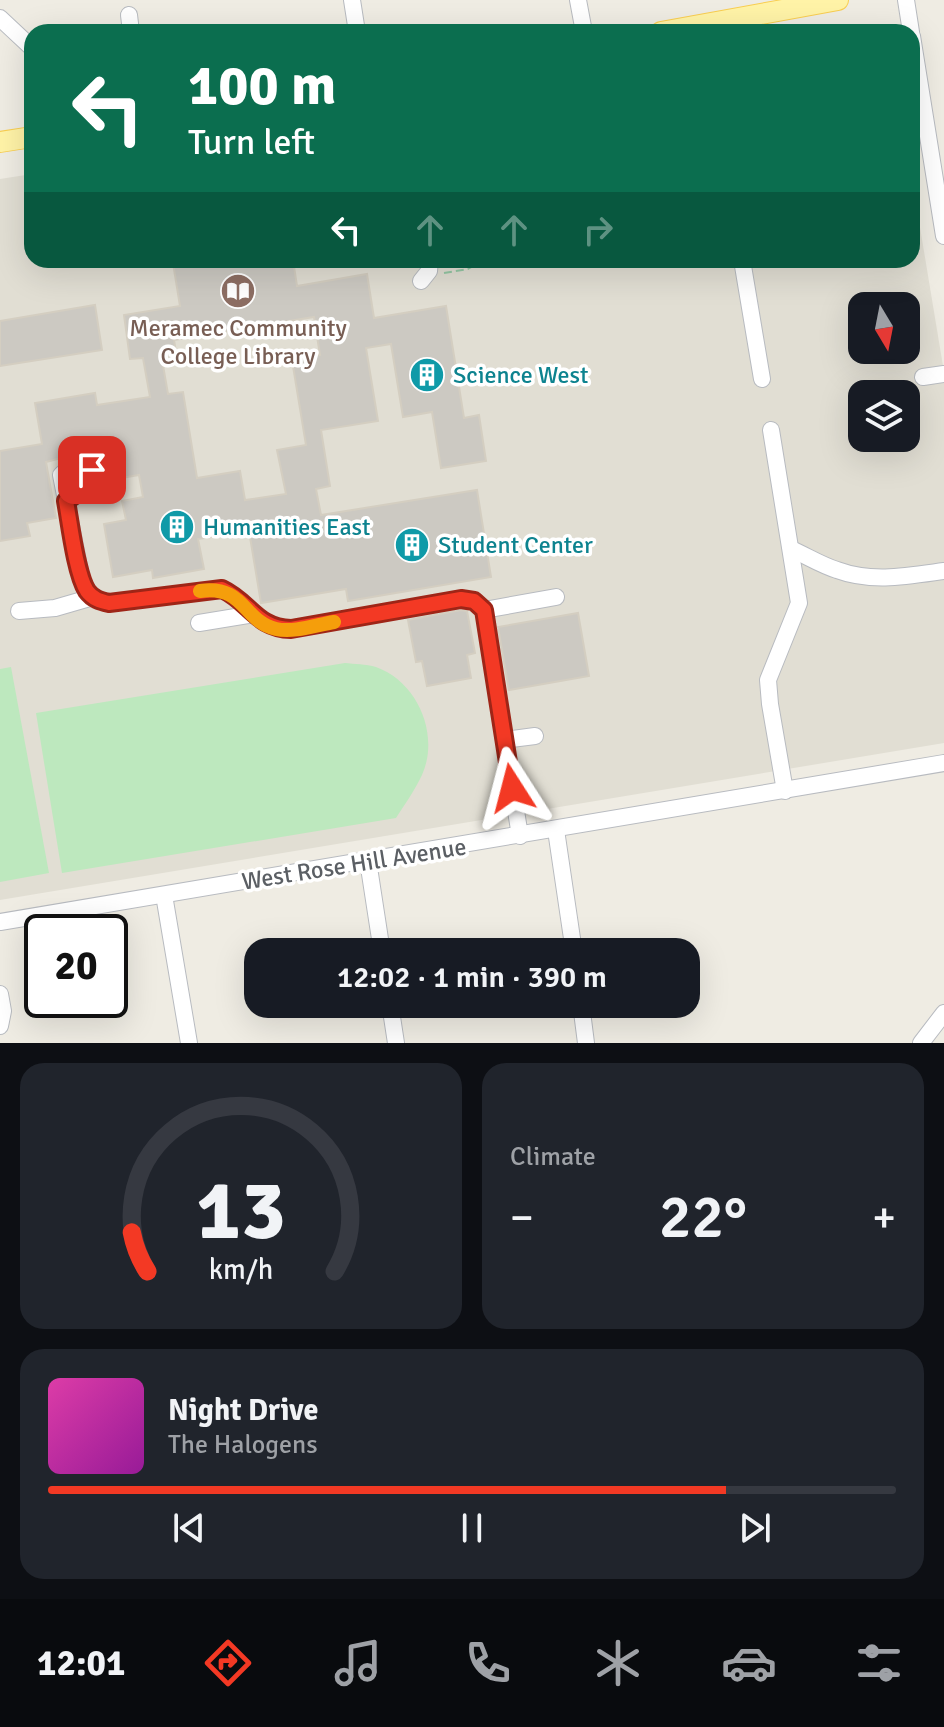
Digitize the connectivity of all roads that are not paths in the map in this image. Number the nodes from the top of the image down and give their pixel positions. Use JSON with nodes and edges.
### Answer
{"nodes":[{"id":1,"x":352,"y":0,"type":"edge"},
{"id":2,"x":578,"y":0,"type":"edge"},
{"id":3,"x":838,"y":0,"type":"edge"},
{"id":4,"x":906,"y":0,"type":"edge"},
{"id":5,"x":0,"y":18,"type":"edge"},
{"id":6,"x":356,"y":24,"type":"edge"},
{"id":7,"x":582,"y":24,"type":"edge"},
{"id":8,"x":705,"y":24,"type":"edge"},
{"id":9,"x":910,"y":24,"type":"edge"},
{"id":10,"x":24,"y":40,"type":"edge"},
{"id":11,"x":920,"y":84,"type":"edge"},
{"id":12,"x":24,"y":138,"type":"edge"},
{"id":13,"x":0,"y":142,"type":"edge"},
{"id":14,"x":944,"y":236,"type":"edge"},
{"id":15,"x":743,"y":268,"type":"edge"},
{"id":16,"x":944,"y":374,"type":"edge"},
{"id":17,"x":923,"y":377,"type":"dead end"},
{"id":18,"x":762,"y":379,"type":"dead end"},
{"id":19,"x":771,"y":430,"type":"dead end"},
{"id":20,"x":66,"y":501,"type":"dead end"},
{"id":21,"x":791,"y":549,"type":"junction"},
{"id":22,"x":944,"y":571,"type":"edge"},
{"id":23,"x":93,"y":597,"type":"junction"},
{"id":24,"x":556,"y":597,"type":"dead end"},
{"id":25,"x":484,"y":610,"type":"junction"},
{"id":26,"x":19,"y":611,"type":"dead end"},
{"id":27,"x":254,"y":614,"type":"junction"},
{"id":28,"x":199,"y":623,"type":"dead end"},
{"id":29,"x":535,"y":736,"type":"dead end"},
{"id":30,"x":504,"y":740,"type":"junction"},
{"id":31,"x":944,"y":763,"type":"edge"},
{"id":32,"x":785,"y":791,"type":"junction"},
{"id":33,"x":556,"y":830,"type":"junction"},
{"id":34,"x":520,"y":836,"type":"junction"},
{"id":35,"x":368,"y":861,"type":"junction"},
{"id":36,"x":164,"y":895,"type":"junction"},
{"id":37,"x":0,"y":922,"type":"edge"},
{"id":38,"x":380,"y":938,"type":"edge"},
{"id":39,"x":572,"y":938,"type":"edge"},
{"id":40,"x":0,"y":994,"type":"edge"},
{"id":41,"x":944,"y":1013,"type":"edge"},
{"id":42,"x":392,"y":1018,"type":"edge"},
{"id":43,"x":583,"y":1018,"type":"edge"},
{"id":44,"x":0,"y":1026,"type":"edge"},
{"id":45,"x":189,"y":1043,"type":"edge"},
{"id":46,"x":396,"y":1043,"type":"edge"},
{"id":47,"x":586,"y":1043,"type":"edge"},
{"id":48,"x":921,"y":1043,"type":"edge"}],
"edges":[{"from":1,"to":6,"type":"street"},
{"from":2,"to":7,"type":"street"},
{"from":3,"to":8,"type":"main road"},
{"from":4,"to":9,"type":"street"},
{"from":5,"to":10,"type":"street"},
{"from":11,"to":14,"type":"street"},
{"from":12,"to":13,"type":"main road"},
{"from":15,"to":18,"type":"street"},
{"from":16,"to":17,"type":"street"},
{"from":19,"to":21,"type":"street"},
{"from":20,"to":23,"type":"street"},
{"from":21,"to":22,"type":"street"},
{"from":21,"to":32,"type":"street"},
{"from":23,"to":26,"type":"street"},
{"from":23,"to":27,"type":"street"},
{"from":24,"to":25,"type":"street"},
{"from":25,"to":27,"type":"street"},
{"from":25,"to":30,"type":"street"},
{"from":27,"to":28,"type":"street"},
{"from":29,"to":30,"type":"street"},
{"from":30,"to":34,"type":"street"},
{"from":31,"to":32,"type":"street","name":"West Rose Hill Avenue"},
{"from":32,"to":33,"type":"street","name":"West Rose Hill Avenue"},
{"from":33,"to":34,"type":"street","name":"West Rose Hill Avenue"},
{"from":33,"to":39,"type":"street"},
{"from":34,"to":35,"type":"street","name":"West Rose Hill Avenue"},
{"from":35,"to":36,"type":"street","name":"West Rose Hill Avenue"},
{"from":35,"to":38,"type":"street"},
{"from":36,"to":37,"type":"street","name":"West Rose Hill Avenue"},
{"from":36,"to":45,"type":"street"},
{"from":40,"to":44,"type":"street"},
{"from":41,"to":48,"type":"street"},
{"from":42,"to":46,"type":"street"},
{"from":43,"to":47,"type":"street"}]}
